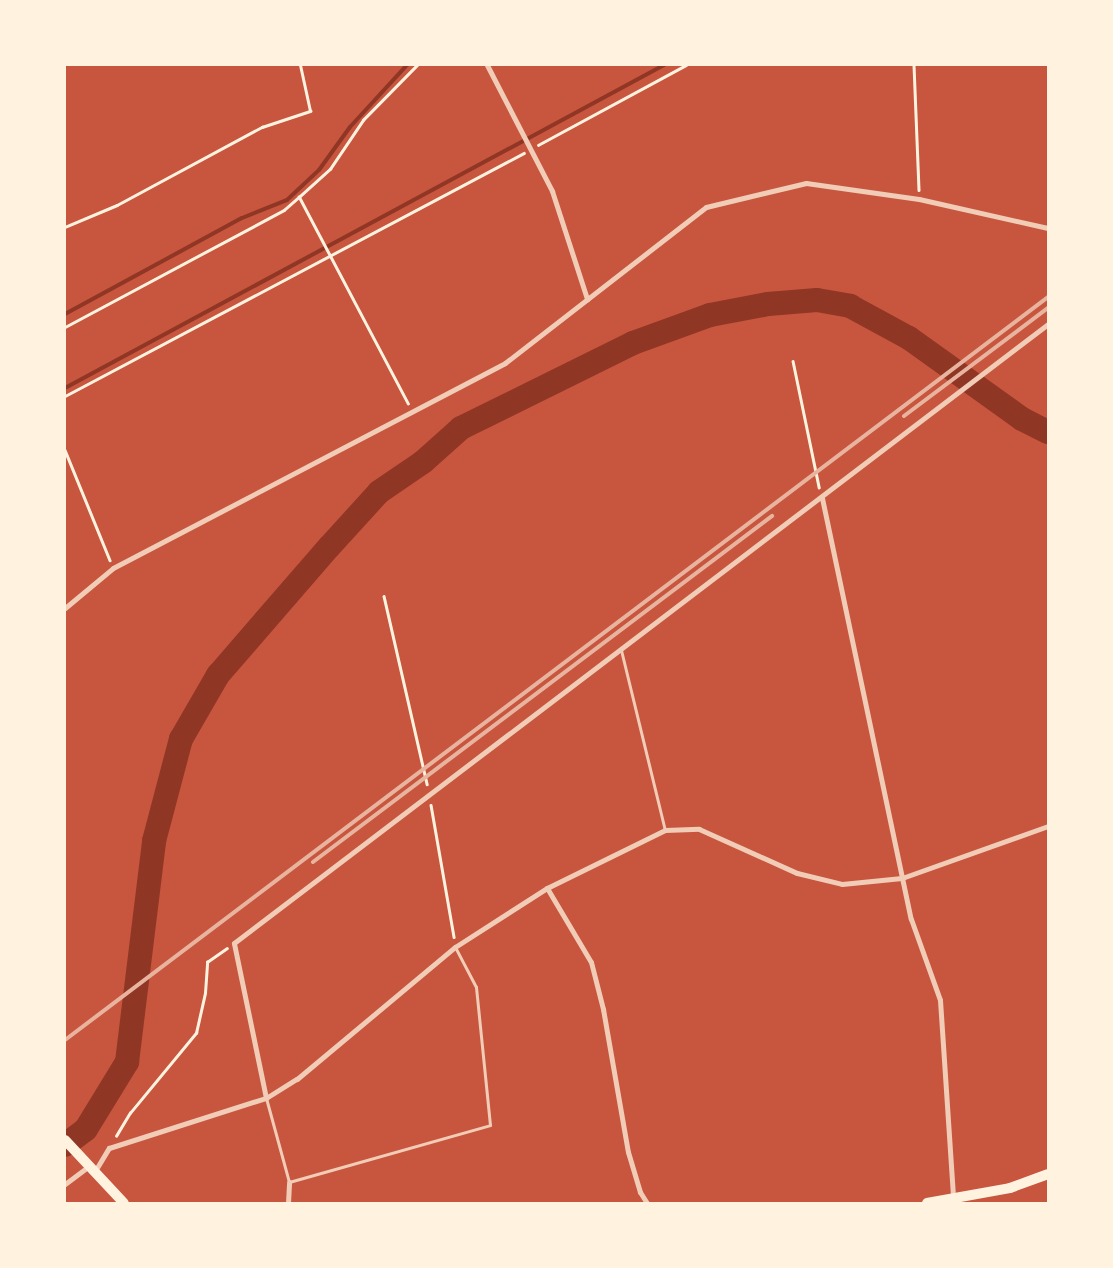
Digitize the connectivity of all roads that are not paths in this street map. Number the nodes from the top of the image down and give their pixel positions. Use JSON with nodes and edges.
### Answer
{"nodes":[{"id":1,"x":487,"y":65,"type":"edge"},
{"id":2,"x":1048,"y":228,"type":"edge"},
{"id":3,"x":587,"y":299,"type":"junction"},
{"id":4,"x":1048,"y":324,"type":"edge"},
{"id":5,"x":822,"y":498,"type":"junction"},
{"id":6,"x":65,"y":608,"type":"edge"},
{"id":7,"x":621,"y":650,"type":"junction"},
{"id":8,"x":1048,"y":826,"type":"edge"},
{"id":9,"x":666,"y":830,"type":"junction"},
{"id":10,"x":902,"y":878,"type":"junction"},
{"id":11,"x":547,"y":888,"type":"junction"},
{"id":12,"x":455,"y":948,"type":"junction"},
{"id":13,"x":266,"y":1098,"type":"junction"},
{"id":14,"x":65,"y":1140,"type":"edge"},
{"id":15,"x":90,"y":1167,"type":"junction"},
{"id":16,"x":1048,"y":1174,"type":"edge"},
{"id":17,"x":289,"y":1182,"type":"junction"},
{"id":18,"x":65,"y":1184,"type":"edge"},
{"id":19,"x":953,"y":1198,"type":"junction"},
{"id":20,"x":974,"y":1200,"type":"edge"},
{"id":21,"x":124,"y":1203,"type":"edge"},
{"id":22,"x":288,"y":1203,"type":"edge"},
{"id":23,"x":647,"y":1203,"type":"edge"},
{"id":24,"x":927,"y":1203,"type":"edge"}],
"edges":[{"from":1,"to":3,"type":"street"},
{"from":2,"to":3,"type":"street"},
{"from":3,"to":6,"type":"street"},
{"from":4,"to":5,"type":"street"},
{"from":5,"to":7,"type":"street"},
{"from":5,"to":10,"type":"street"},
{"from":7,"to":9,"type":"lane"},
{"from":7,"to":13,"type":"street"},
{"from":8,"to":10,"type":"street"},
{"from":9,"to":10,"type":"street"},
{"from":9,"to":11,"type":"street"},
{"from":10,"to":19,"type":"street"},
{"from":11,"to":12,"type":"street"},
{"from":11,"to":23,"type":"street"},
{"from":12,"to":13,"type":"street"},
{"from":12,"to":17,"type":"lane"},
{"from":13,"to":15,"type":"street"},
{"from":13,"to":17,"type":"lane"},
{"from":14,"to":15,"type":"main road"},
{"from":15,"to":18,"type":"street"},
{"from":15,"to":21,"type":"main road"},
{"from":16,"to":20,"type":"main road"},
{"from":17,"to":22,"type":"street"},
{"from":19,"to":20,"type":"main road"},
{"from":19,"to":24,"type":"main road"}]}
